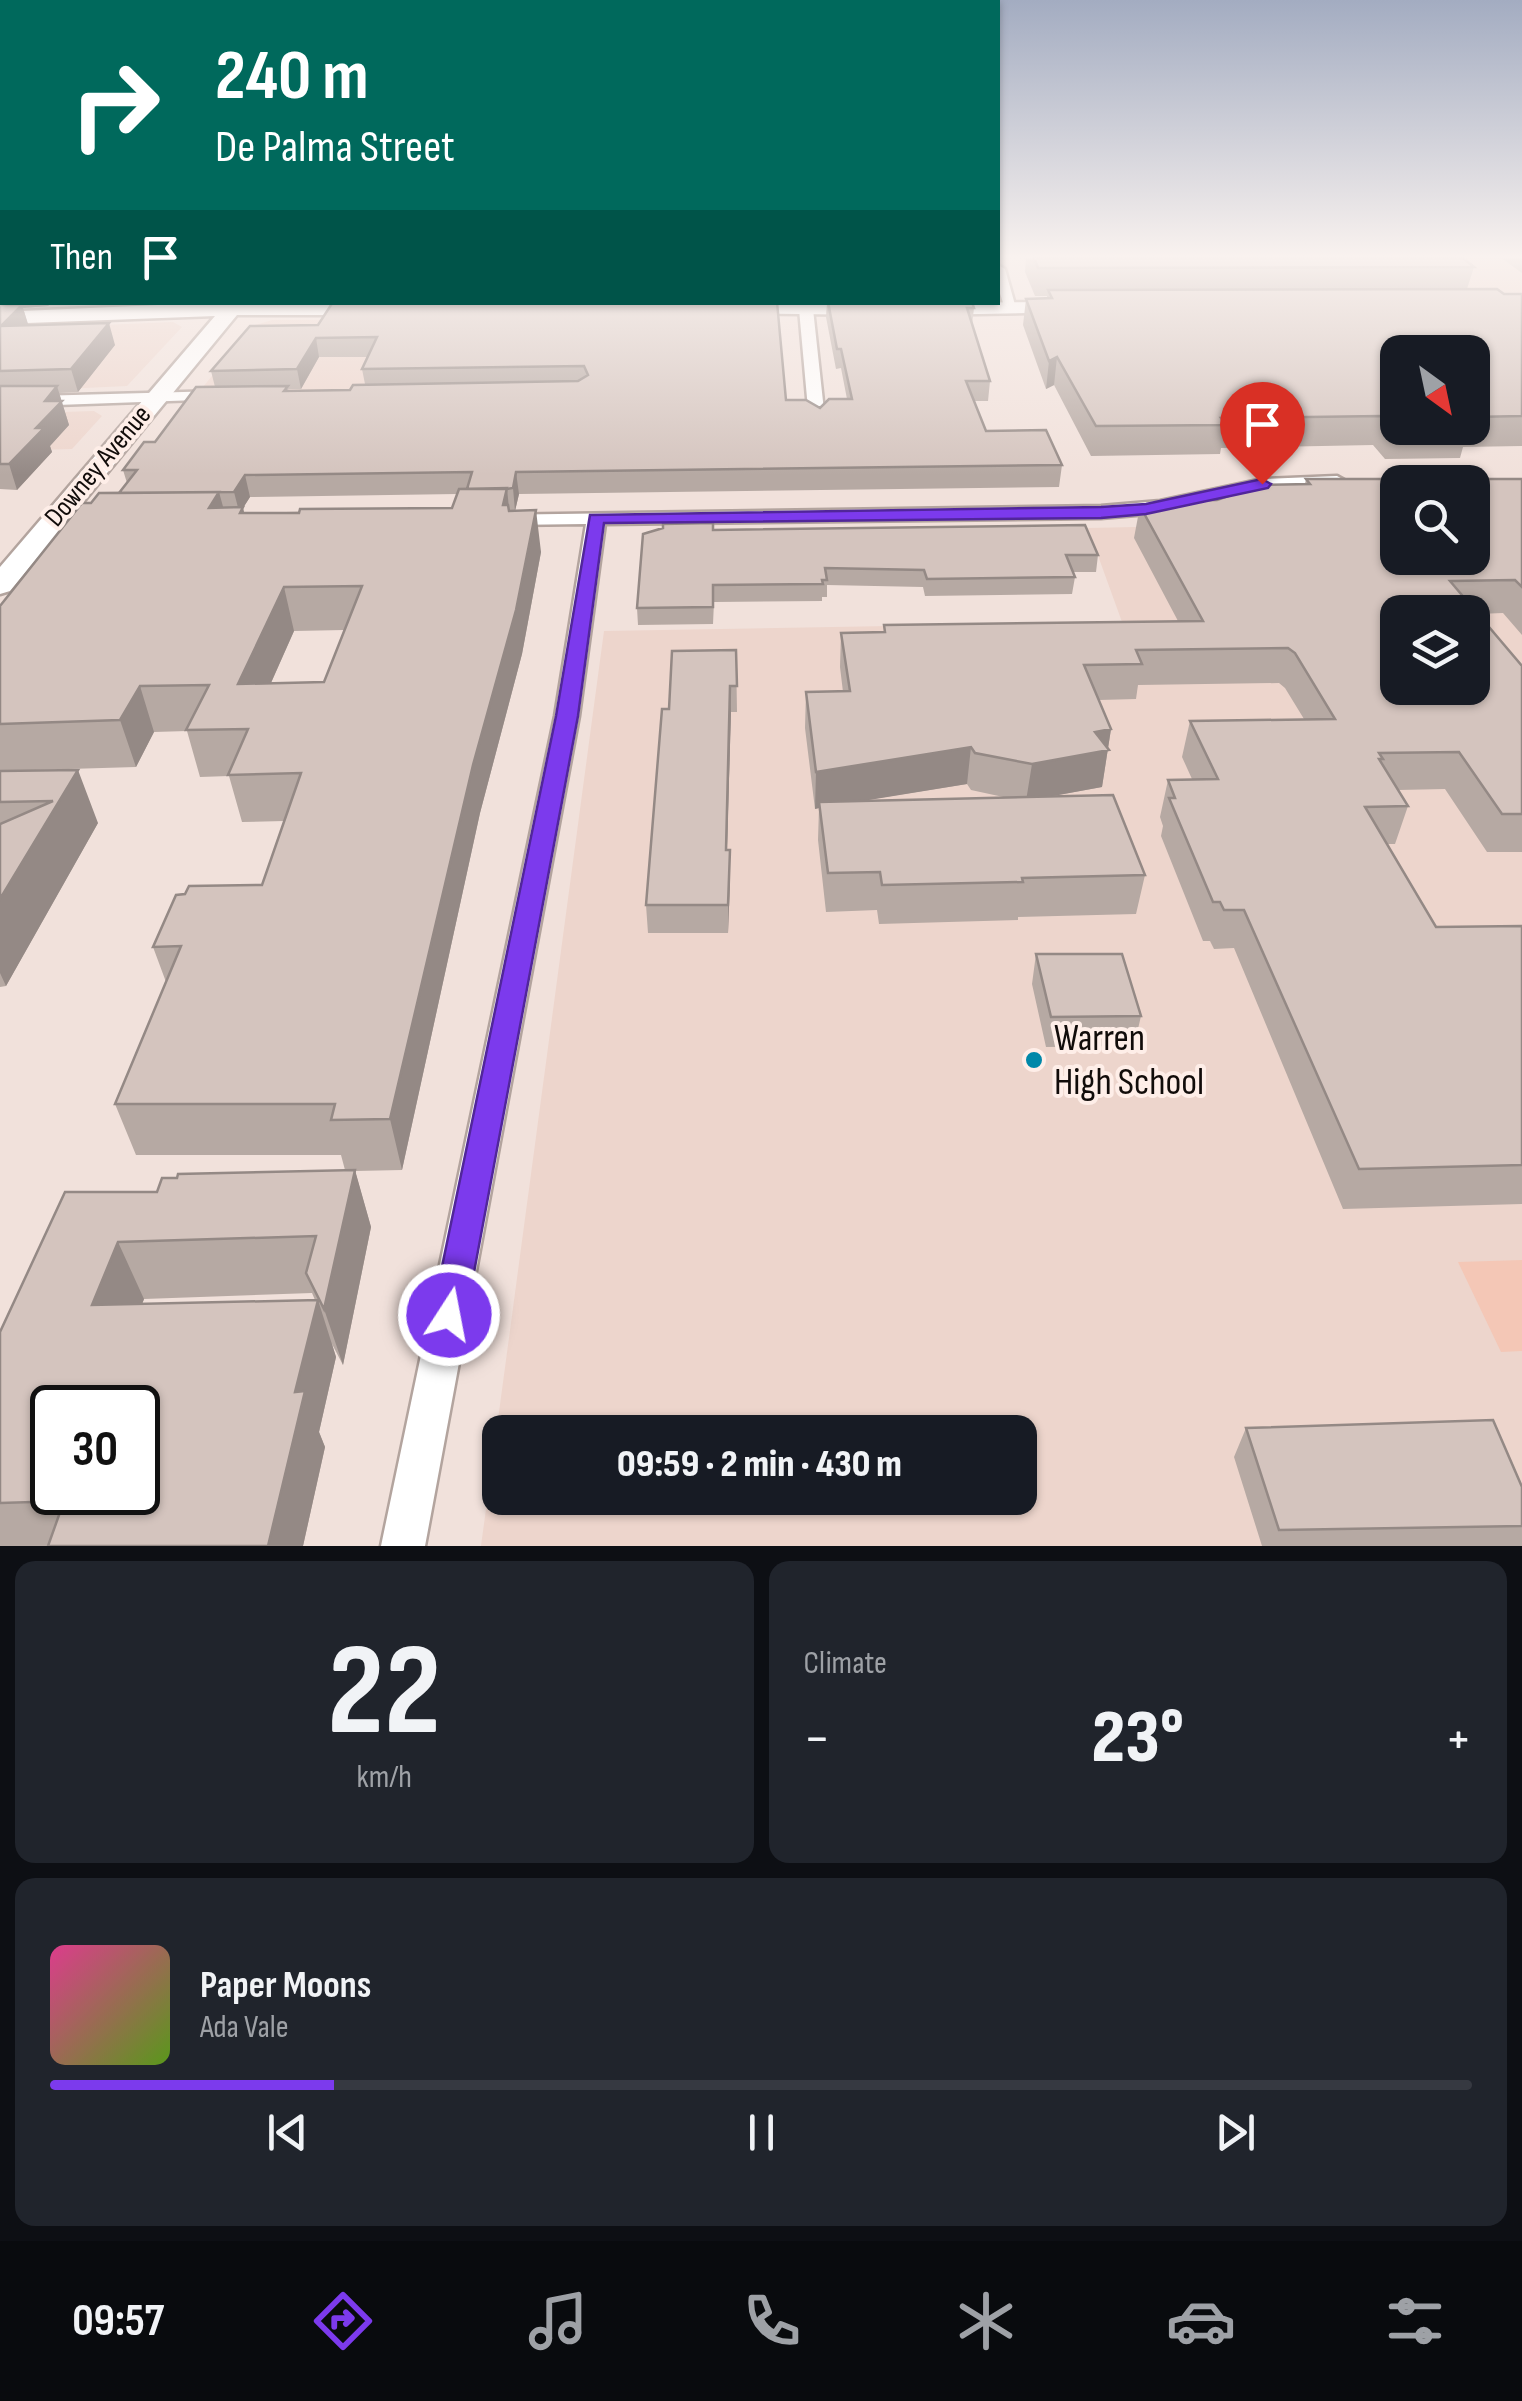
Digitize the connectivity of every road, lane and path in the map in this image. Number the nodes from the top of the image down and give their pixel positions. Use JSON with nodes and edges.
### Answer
{"nodes":[{"id":1,"x":214,"y":330,"type":"edge"},
{"id":2,"x":808,"y":330,"type":"edge"},
{"id":3,"x":233,"y":396,"type":"edge"},
{"id":4,"x":156,"y":398,"type":"junction"},
{"id":5,"x":0,"y":402,"type":"edge"},
{"id":6,"x":818,"y":420,"type":"edge"},
{"id":7,"x":1348,"y":481,"type":"edge"},
{"id":8,"x":596,"y":518,"type":"junction"},
{"id":9,"x":479,"y":520,"type":"edge"},
{"id":10,"x":0,"y":585,"type":"edge"},
{"id":11,"x":404,"y":1546,"type":"edge"}],
"edges":[{"from":1,"to":4,"type":"main road","name":"Downey Avenue"},
{"from":2,"to":6,"type":"street"},
{"from":3,"to":4,"type":"street"},
{"from":4,"to":5,"type":"street"},
{"from":4,"to":10,"type":"main road","name":"Downey Avenue"},
{"from":7,"to":8,"type":"street"},
{"from":8,"to":9,"type":"street"},
{"from":8,"to":11,"type":"street"}]}
